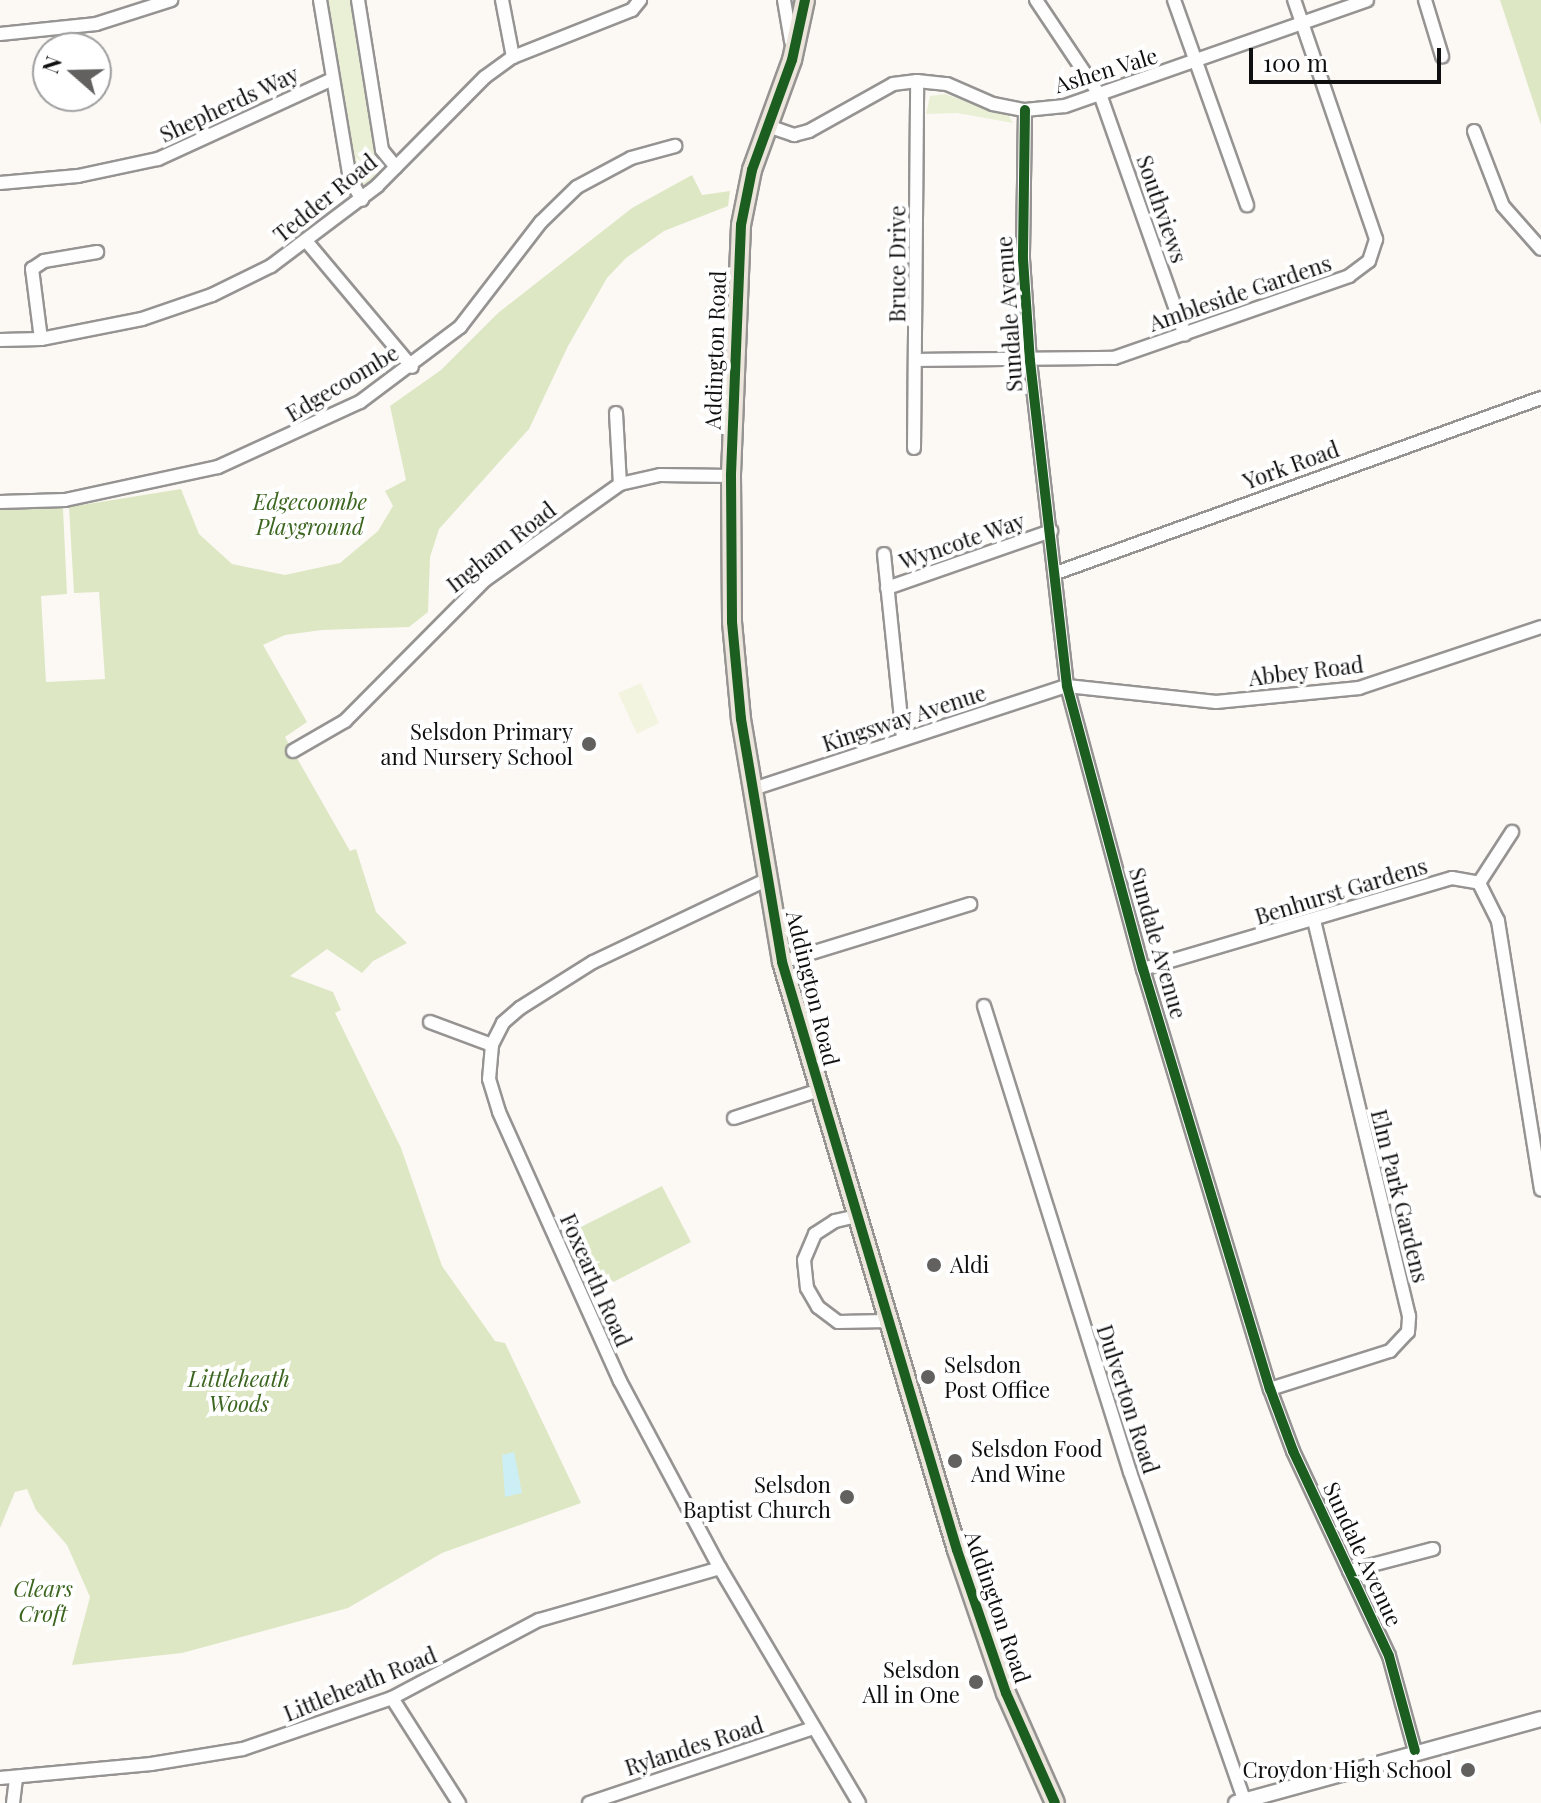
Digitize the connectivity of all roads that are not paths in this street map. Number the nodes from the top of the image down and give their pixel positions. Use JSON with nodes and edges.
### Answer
{"nodes":[{"id":1,"x":171,"y":0,"type":"edge"},
{"id":2,"x":320,"y":0,"type":"edge"},
{"id":3,"x":358,"y":0,"type":"edge"},
{"id":4,"x":502,"y":0,"type":"edge"},
{"id":5,"x":640,"y":0,"type":"edge"},
{"id":6,"x":784,"y":0,"type":"edge"},
{"id":7,"x":805,"y":0,"type":"edge"},
{"id":8,"x":1036,"y":0,"type":"edge"},
{"id":9,"x":1174,"y":0,"type":"edge"},
{"id":10,"x":1294,"y":0,"type":"edge"},
{"id":11,"x":1367,"y":0,"type":"edge"},
{"id":12,"x":1425,"y":0,"type":"edge"},
{"id":13,"x":1300,"y":24,"type":"junction"},
{"id":14,"x":0,"y":34,"type":"edge"},
{"id":15,"x":1442,"y":56,"type":"dead end"},
{"id":16,"x":513,"y":57,"type":"junction"},
{"id":17,"x":792,"y":60,"type":"junction"},
{"id":18,"x":1196,"y":63,"type":"junction"},
{"id":19,"x":333,"y":79,"type":"junction"},
{"id":20,"x":917,"y":81,"type":"junction"},
{"id":21,"x":1101,"y":97,"type":"junction"},
{"id":22,"x":1025,"y":110,"type":"junction"},
{"id":23,"x":768,"y":126,"type":"junction"},
{"id":24,"x":1474,"y":131,"type":"dead end"},
{"id":25,"x":675,"y":146,"type":"dead end"},
{"id":26,"x":396,"y":167,"type":"junction"},
{"id":27,"x":0,"y":183,"type":"edge"},
{"id":28,"x":362,"y":200,"type":"junction"},
{"id":29,"x":1247,"y":205,"type":"dead end"},
{"id":30,"x":307,"y":242,"type":"junction"},
{"id":31,"x":1541,"y":249,"type":"edge"},
{"id":32,"x":97,"y":252,"type":"dead end"},
{"id":33,"x":1185,"y":335,"type":"junction"},
{"id":34,"x":41,"y":339,"type":"junction"},
{"id":35,"x":0,"y":340,"type":"edge"},
{"id":36,"x":917,"y":360,"type":"junction"},
{"id":37,"x":1030,"y":361,"type":"junction"},
{"id":38,"x":412,"y":367,"type":"junction"},
{"id":39,"x":1541,"y":398,"type":"edge"},
{"id":40,"x":616,"y":413,"type":"dead end"},
{"id":41,"x":914,"y":448,"type":"dead end"},
{"id":42,"x":731,"y":476,"type":"junction"},
{"id":43,"x":620,"y":484,"type":"junction"},
{"id":44,"x":0,"y":502,"type":"edge"},
{"id":45,"x":1051,"y":531,"type":"junction"},
{"id":46,"x":884,"y":554,"type":"dead end"},
{"id":47,"x":1056,"y":573,"type":"junction"},
{"id":48,"x":887,"y":588,"type":"junction"},
{"id":49,"x":1541,"y":627,"type":"edge"},
{"id":50,"x":1067,"y":686,"type":"junction"},
{"id":51,"x":903,"y":739,"type":"junction"},
{"id":52,"x":293,"y":751,"type":"dead end"},
{"id":53,"x":753,"y":789,"type":"junction"},
{"id":54,"x":1512,"y":832,"type":"dead end"},
{"id":55,"x":766,"y":880,"type":"junction"},
{"id":56,"x":1479,"y":883,"type":"junction"},
{"id":57,"x":970,"y":904,"type":"dead end"},
{"id":58,"x":1314,"y":921,"type":"junction"},
{"id":59,"x":782,"y":962,"type":"junction"},
{"id":60,"x":1143,"y":969,"type":"junction"},
{"id":61,"x":984,"y":1006,"type":"dead end"},
{"id":62,"x":430,"y":1022,"type":"dead end"},
{"id":63,"x":492,"y":1045,"type":"junction"},
{"id":64,"x":819,"y":1090,"type":"junction"},
{"id":65,"x":734,"y":1118,"type":"dead end"},
{"id":66,"x":1541,"y":1190,"type":"edge"},
{"id":67,"x":857,"y":1216,"type":"junction"},
{"id":68,"x":887,"y":1321,"type":"junction"},
{"id":69,"x":1270,"y":1389,"type":"junction"},
{"id":70,"x":1433,"y":1549,"type":"dead end"},
{"id":71,"x":720,"y":1568,"type":"junction"},
{"id":72,"x":1349,"y":1571,"type":"junction"},
{"id":73,"x":392,"y":1698,"type":"junction"},
{"id":74,"x":1541,"y":1719,"type":"edge"},
{"id":75,"x":813,"y":1728,"type":"junction"},
{"id":76,"x":1415,"y":1751,"type":"junction"},
{"id":77,"x":16,"y":1777,"type":"junction"},
{"id":78,"x":0,"y":1778,"type":"edge"},
{"id":79,"x":1240,"y":1802,"type":"edge"},
{"id":80,"x":13,"y":1803,"type":"edge"},
{"id":81,"x":459,"y":1803,"type":"edge"},
{"id":82,"x":589,"y":1803,"type":"edge"},
{"id":83,"x":859,"y":1803,"type":"edge"},
{"id":84,"x":1055,"y":1803,"type":"edge"}],
"edges":[{"from":1,"to":14,"type":"street"},
{"from":2,"to":19,"type":"street"},
{"from":3,"to":26,"type":"street"},
{"from":4,"to":16,"type":"street"},
{"from":5,"to":16,"type":"street","name":"Tedder Road"},
{"from":6,"to":17,"type":"street"},
{"from":7,"to":17,"type":"main road","name":"Addington Road"},
{"from":8,"to":21,"type":"street","name":"Southviews"},
{"from":9,"to":18,"type":"street"},
{"from":10,"to":13,"type":"street","name":"Ambleside Gardens"},
{"from":11,"to":13,"type":"street","name":"Ashen Vale"},
{"from":12,"to":15,"type":"street"},
{"from":13,"to":18,"type":"street","name":"Ashen Vale"},
{"from":13,"to":33,"type":"street","name":"Ambleside Gardens"},
{"from":16,"to":26,"type":"street","name":"Tedder Road"},
{"from":17,"to":23,"type":"main road","name":"Addington Road"},
{"from":18,"to":21,"type":"street","name":"Ashen Vale"},
{"from":18,"to":29,"type":"street"},
{"from":19,"to":27,"type":"street","name":"Shepherds Way"},
{"from":19,"to":28,"type":"street"},
{"from":20,"to":22,"type":"street","name":"Ashen Vale"},
{"from":20,"to":23,"type":"street","name":"Ashen Vale"},
{"from":20,"to":36,"type":"street","name":"Bruce Drive"},
{"from":21,"to":22,"type":"street","name":"Ashen Vale"},
{"from":21,"to":33,"type":"street","name":"Southviews"},
{"from":22,"to":37,"type":"street","name":"Sundale Avenue"},
{"from":23,"to":42,"type":"main road","name":"Addington Road"},
{"from":24,"to":31,"type":"street"},
{"from":25,"to":38,"type":"street","name":"Edgecoombe"},
{"from":26,"to":28,"type":"street","name":"Tedder Road"},
{"from":28,"to":30,"type":"street","name":"Tedder Road"},
{"from":30,"to":34,"type":"street","name":"Tedder Road"},
{"from":30,"to":38,"type":"street"},
{"from":32,"to":34,"type":"street"},
{"from":33,"to":37,"type":"street","name":"Ambleside Gardens"},
{"from":34,"to":35,"type":"street","name":"Tedder Road"},
{"from":36,"to":37,"type":"street","name":"Ambleside Gardens"},
{"from":36,"to":41,"type":"street","name":"Bruce Drive"},
{"from":37,"to":45,"type":"street","name":"Sundale Avenue"},
{"from":38,"to":44,"type":"street","name":"Edgecoombe"},
{"from":39,"to":47,"type":"street","name":"York Road"},
{"from":40,"to":43,"type":"street"},
{"from":42,"to":43,"type":"street","name":"Ingham Road"},
{"from":42,"to":53,"type":"main road","name":"Addington Road"},
{"from":43,"to":52,"type":"street","name":"Ingham Road"},
{"from":45,"to":47,"type":"street","name":"Sundale Avenue"},
{"from":45,"to":48,"type":"street","name":"Wyncote Way"},
{"from":46,"to":48,"type":"street"},
{"from":47,"to":50,"type":"street","name":"Sundale Avenue"},
{"from":48,"to":51,"type":"street"},
{"from":49,"to":50,"type":"street","name":"Abbey Road"},
{"from":50,"to":51,"type":"street","name":"Kingsway Avenue"},
{"from":50,"to":60,"type":"street","name":"Sundale Avenue"},
{"from":51,"to":53,"type":"street","name":"Kingsway Avenue"},
{"from":53,"to":55,"type":"main road","name":"Addington Road"},
{"from":54,"to":56,"type":"street"},
{"from":55,"to":59,"type":"main road","name":"Addington Road"},
{"from":55,"to":63,"type":"street"},
{"from":56,"to":58,"type":"street","name":"Benhurst Gardens"},
{"from":56,"to":66,"type":"street"},
{"from":57,"to":59,"type":"street"},
{"from":58,"to":60,"type":"street","name":"Benhurst Gardens"},
{"from":58,"to":69,"type":"street","name":"Elm Park Gardens"},
{"from":59,"to":64,"type":"main road","name":"Addington Road"},
{"from":60,"to":69,"type":"street","name":"Sundale Avenue"},
{"from":61,"to":79,"type":"street","name":"Dulverton Road"},
{"from":62,"to":63,"type":"street"},
{"from":63,"to":71,"type":"street","name":"Foxearth Road"},
{"from":64,"to":65,"type":"street"},
{"from":64,"to":67,"type":"main road","name":"Addington Road"},
{"from":67,"to":68,"type":"main road","name":"Addington Road"},
{"from":67,"to":68,"type":"street"},
{"from":68,"to":84,"type":"main road","name":"Addington Road"},
{"from":69,"to":72,"type":"street","name":"Sundale Avenue"},
{"from":70,"to":72,"type":"street"},
{"from":71,"to":73,"type":"street","name":"Littleheath Road"},
{"from":71,"to":75,"type":"street","name":"Foxearth Road"},
{"from":72,"to":76,"type":"street","name":"Sundale Avenue"},
{"from":73,"to":77,"type":"street","name":"Littleheath Road"},
{"from":73,"to":81,"type":"street"},
{"from":74,"to":76,"type":"street"},
{"from":75,"to":82,"type":"street","name":"Rylandes Road"},
{"from":75,"to":83,"type":"street","name":"Foxearth Road"},
{"from":76,"to":79,"type":"street"},
{"from":77,"to":78,"type":"street","name":"Littleheath Road"},
{"from":77,"to":80,"type":"street"}]}
